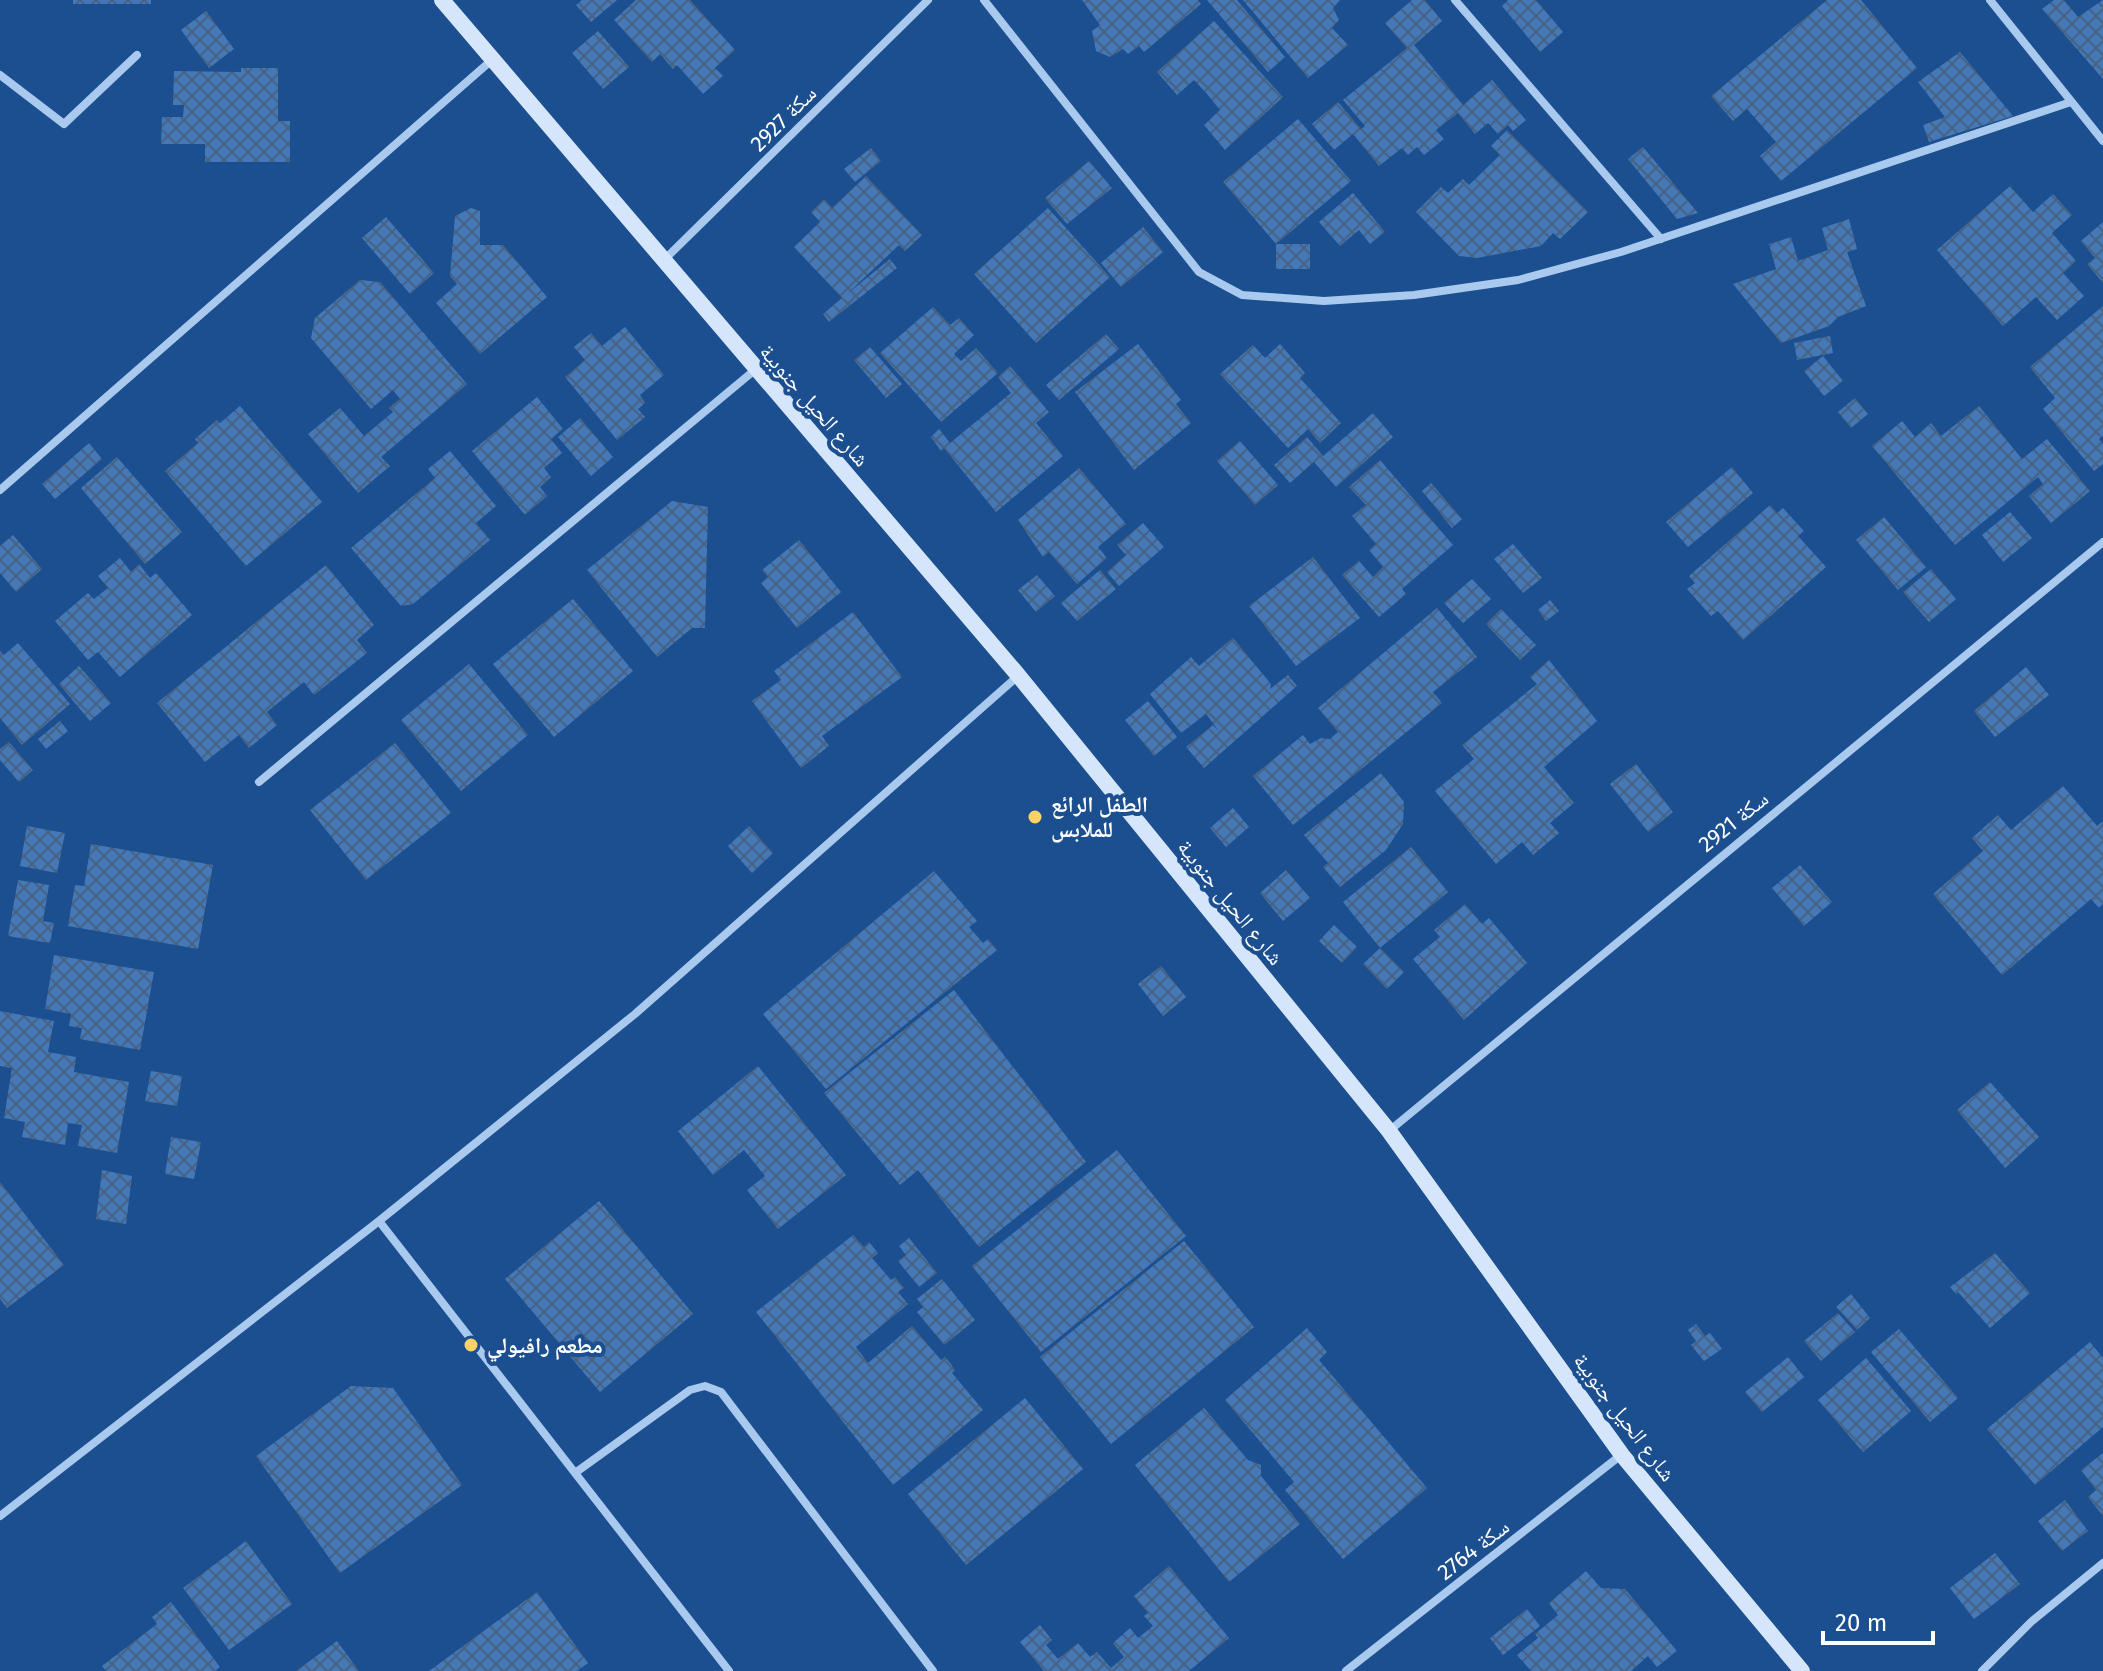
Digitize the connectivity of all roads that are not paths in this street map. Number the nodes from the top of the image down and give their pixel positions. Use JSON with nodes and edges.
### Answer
{"nodes":[{"id":1,"x":442,"y":0,"type":"edge"},
{"id":2,"x":928,"y":0,"type":"edge"},
{"id":3,"x":984,"y":0,"type":"edge"},
{"id":4,"x":1455,"y":0,"type":"edge"},
{"id":5,"x":1990,"y":0,"type":"edge"},
{"id":6,"x":137,"y":55,"type":"dead end"},
{"id":7,"x":493,"y":59,"type":"junction"},
{"id":8,"x":0,"y":75,"type":"edge"},
{"id":9,"x":2071,"y":102,"type":"junction"},
{"id":10,"x":2103,"y":141,"type":"edge"},
{"id":11,"x":1661,"y":239,"type":"junction"},
{"id":12,"x":663,"y":261,"type":"junction"},
{"id":13,"x":756,"y":369,"type":"junction"},
{"id":14,"x":0,"y":490,"type":"edge"},
{"id":15,"x":2103,"y":542,"type":"edge"},
{"id":16,"x":1018,"y":675,"type":"junction"},
{"id":17,"x":259,"y":782,"type":"dead end"},
{"id":18,"x":1389,"y":1131,"type":"junction"},
{"id":19,"x":379,"y":1221,"type":"junction"},
{"id":20,"x":1622,"y":1455,"type":"junction"},
{"id":21,"x":575,"y":1473,"type":"junction"},
{"id":22,"x":0,"y":1516,"type":"edge"},
{"id":23,"x":2103,"y":1563,"type":"edge"},
{"id":24,"x":729,"y":1671,"type":"edge"},
{"id":25,"x":933,"y":1671,"type":"edge"},
{"id":26,"x":1346,"y":1671,"type":"edge"},
{"id":27,"x":1802,"y":1671,"type":"edge"},
{"id":28,"x":1982,"y":1671,"type":"edge"}],
"edges":[{"from":1,"to":7,"type":"street","name":"شارع الحيل جنوبية"},
{"from":2,"to":12,"type":"street","name":"سكة 2927"},
{"from":3,"to":11,"type":"street"},
{"from":4,"to":11,"type":"street"},
{"from":5,"to":9,"type":"street"},
{"from":6,"to":8,"type":"street"},
{"from":7,"to":12,"type":"street","name":"شارع الحيل جنوبية"},
{"from":7,"to":14,"type":"street"},
{"from":9,"to":10,"type":"street"},
{"from":9,"to":11,"type":"street"},
{"from":12,"to":13,"type":"street","name":"شارع الحيل جنوبية"},
{"from":13,"to":16,"type":"street","name":"شارع الحيل جنوبية"},
{"from":13,"to":17,"type":"street"},
{"from":15,"to":18,"type":"street","name":"سكة 2921"},
{"from":16,"to":18,"type":"street","name":"شارع الحيل جنوبية"},
{"from":16,"to":19,"type":"street"},
{"from":18,"to":20,"type":"street","name":"شارع الحيل جنوبية"},
{"from":19,"to":21,"type":"street"},
{"from":19,"to":22,"type":"street"},
{"from":20,"to":26,"type":"street","name":"سكة 2764"},
{"from":20,"to":27,"type":"street","name":"شارع الحيل جنوبية"},
{"from":21,"to":24,"type":"street"},
{"from":21,"to":25,"type":"street"},
{"from":23,"to":28,"type":"street"}]}
